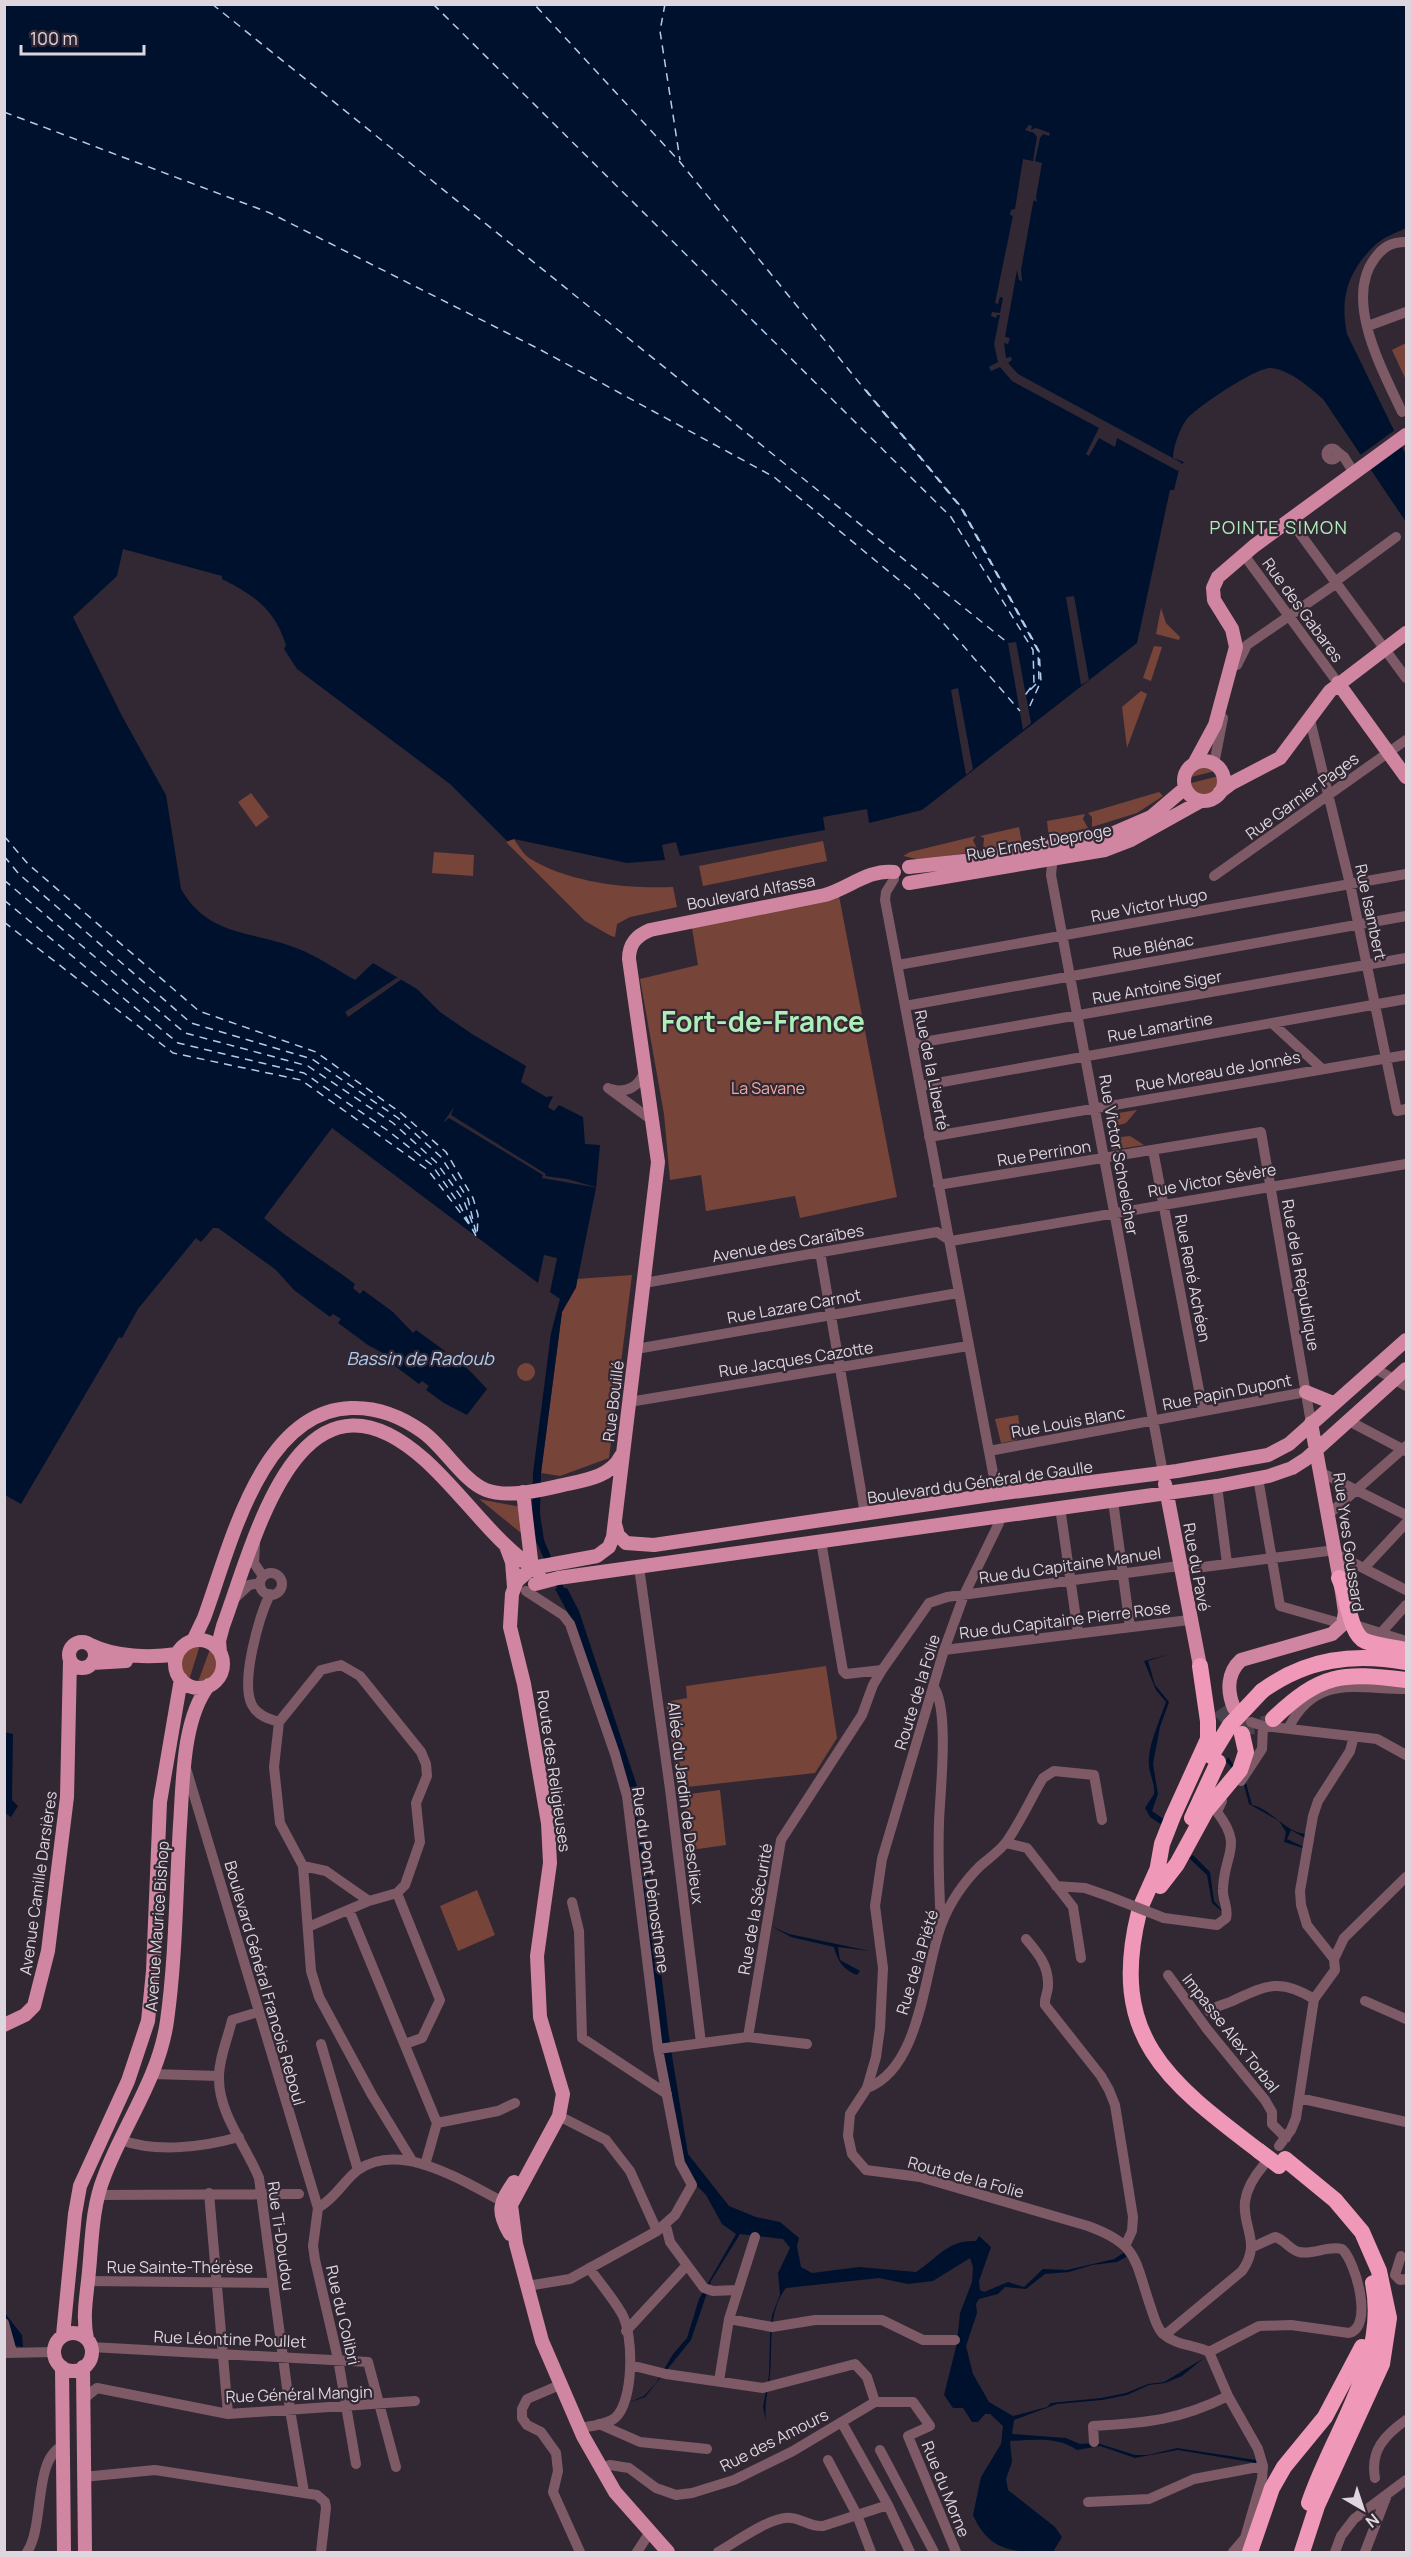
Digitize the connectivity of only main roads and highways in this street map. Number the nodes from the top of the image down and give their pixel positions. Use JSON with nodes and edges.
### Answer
{"nodes":[{"id":1,"x":1404,"y":436,"type":"edge"},
{"id":2,"x":1407,"y":633,"type":"edge"},
{"id":3,"x":1338,"y":683,"type":"junction"},
{"id":4,"x":1194,"y":764,"type":"junction"},
{"id":5,"x":1407,"y":777,"type":"edge"},
{"id":6,"x":1185,"y":788,"type":"junction"},
{"id":7,"x":1220,"y":792,"type":"junction"},
{"id":8,"x":1201,"y":801,"type":"junction"},
{"id":9,"x":900,"y":879,"type":"junction"},
{"id":10,"x":629,"y":959,"type":"joint"},
{"id":11,"x":1407,"y":1340,"type":"edge"},
{"id":12,"x":1407,"y":1369,"type":"edge"},
{"id":13,"x":1401,"y":1383,"type":"edge"},
{"id":14,"x":1306,"y":1392,"type":"road end"},
{"id":15,"x":1333,"y":1403,"type":"junction"},
{"id":16,"x":1316,"y":1419,"type":"junction"},
{"id":17,"x":1332,"y":1433,"type":"junction"},
{"id":18,"x":1318,"y":1446,"type":"junction"},
{"id":19,"x":623,"y":1451,"type":"junction"},
{"id":20,"x":1163,"y":1473,"type":"junction"},
{"id":21,"x":590,"y":1479,"type":"junction"},
{"id":22,"x":1071,"y":1486,"type":"junction"},
{"id":23,"x":524,"y":1492,"type":"junction"},
{"id":24,"x":1167,"y":1493,"type":"junction"},
{"id":25,"x":997,"y":1494,"type":"junction"},
{"id":26,"x":618,"y":1496,"type":"junction"},
{"id":27,"x":1002,"y":1517,"type":"junction"},
{"id":28,"x":615,"y":1522,"type":"junction"},
{"id":29,"x":502,"y":1539,"type":"junction"},
{"id":30,"x":534,"y":1578,"type":"junction"},
{"id":31,"x":1339,"y":1578,"type":"joint"},
{"id":32,"x":1345,"y":1626,"type":"junction"},
{"id":33,"x":193,"y":1641,"type":"junction"},
{"id":34,"x":91,"y":1645,"type":"junction"},
{"id":35,"x":1407,"y":1650,"type":"edge"},
{"id":36,"x":220,"y":1652,"type":"junction"},
{"id":37,"x":70,"y":1660,"type":"junction"},
{"id":38,"x":1407,"y":1662,"type":"edge"},
{"id":39,"x":89,"y":1665,"type":"junction"},
{"id":40,"x":1200,"y":1666,"type":"junction"},
{"id":41,"x":178,"y":1667,"type":"junction"},
{"id":42,"x":1311,"y":1670,"type":"junction"},
{"id":43,"x":1407,"y":1674,"type":"edge"},
{"id":44,"x":1347,"y":1677,"type":"junction"},
{"id":45,"x":1407,"y":1680,"type":"edge"},
{"id":46,"x":209,"y":1685,"type":"junction"},
{"id":47,"x":1382,"y":1689,"type":"road end"},
{"id":48,"x":68,"y":1691,"type":"junction"},
{"id":49,"x":1227,"y":1708,"type":"joint"},
{"id":50,"x":1268,"y":1722,"type":"tunnel mouth"},
{"id":51,"x":1247,"y":1728,"type":"road end"},
{"id":52,"x":1159,"y":1879,"type":"junction"},
{"id":53,"x":8,"y":2024,"type":"edge"},
{"id":54,"x":1274,"y":2153,"type":"junction"},
{"id":55,"x":1374,"y":2288,"type":"junction"},
{"id":56,"x":63,"y":2335,"type":"junction"},
{"id":57,"x":89,"y":2343,"type":"junction"},
{"id":58,"x":62,"y":2367,"type":"junction"},
{"id":59,"x":83,"y":2367,"type":"junction"},
{"id":60,"x":1334,"y":2470,"type":"junction"},
{"id":61,"x":1247,"y":2548,"type":"edge"},
{"id":62,"x":64,"y":2553,"type":"edge"},
{"id":63,"x":84,"y":2553,"type":"edge"},
{"id":64,"x":669,"y":2553,"type":"edge"},
{"id":65,"x":1293,"y":2553,"type":"edge"},
{"id":66,"x":1302,"y":2553,"type":"edge"},
{"id":67,"x":1311,"y":2553,"type":"edge"}],
"edges":[{"from":1,"to":4,"type":"main road"},
{"from":2,"to":3,"type":"main road"},
{"from":3,"to":5,"type":"main road"},
{"from":3,"to":7,"type":"main road"},
{"from":4,"to":6,"type":"main road"},
{"from":4,"to":7,"type":"main road"},
{"from":6,"to":8,"type":"main road"},
{"from":6,"to":9,"type":"main road","name":"Rue Ernest Deproge"},
{"from":7,"to":8,"type":"main road"},
{"from":8,"to":9,"type":"main road","name":"Rue Ernest Deproge"},
{"from":9,"to":10,"type":"main road","name":"Boulevard Alfassa"},
{"from":10,"to":19,"type":"main road","name":"Rue Bouillé"},
{"from":11,"to":15,"type":"main road","name":"Boulevard du Général de Gaulle"},
{"from":12,"to":13,"type":"main road"},
{"from":13,"to":17,"type":"main road"},
{"from":14,"to":15,"type":"main road"},
{"from":15,"to":16,"type":"main road","name":"Boulevard du Général de Gaulle"},
{"from":16,"to":17,"type":"main road"},
{"from":16,"to":18,"type":"main road","name":"Rue Yves Goussard"},
{"from":16,"to":20,"type":"main road","name":"Boulevard du Général de Gaulle"},
{"from":17,"to":18,"type":"main road"},
{"from":18,"to":24,"type":"main road"},
{"from":18,"to":31,"type":"main road","name":"Rue Yves Goussard"},
{"from":19,"to":21,"type":"main road"},
{"from":19,"to":26,"type":"main road","name":"Rue Bouillé"},
{"from":20,"to":22,"type":"main road","name":"Boulevard du Général de Gaulle"},
{"from":20,"to":24,"type":"main road","name":"Rue du Pavé"},
{"from":21,"to":23,"type":"main road"},
{"from":21,"to":26,"type":"main road"},
{"from":22,"to":25,"type":"main road","name":"Boulevard du Général de Gaulle"},
{"from":22,"to":27,"type":"main road"},
{"from":23,"to":30,"type":"main road"},
{"from":23,"to":33,"type":"main road"},
{"from":24,"to":27,"type":"main road"},
{"from":24,"to":40,"type":"main road","name":"Rue du Pavé"},
{"from":25,"to":27,"type":"main road"},
{"from":25,"to":28,"type":"main road","name":"Boulevard du Général de Gaulle"},
{"from":26,"to":28,"type":"main road","name":"Rue Bouillé"},
{"from":27,"to":30,"type":"main road"},
{"from":28,"to":30,"type":"main road"},
{"from":29,"to":30,"type":"main road"},
{"from":29,"to":30,"type":"main road"},
{"from":29,"to":36,"type":"main road"},
{"from":30,"to":64,"type":"main road","name":"Route des Religieuses"},
{"from":31,"to":32,"type":"highway"},
{"from":32,"to":35,"type":"highway"},
{"from":32,"to":49,"type":"main road","name":"Rue Yves Goussard"},
{"from":33,"to":36,"type":"main road"},
{"from":33,"to":41,"type":"main road"},
{"from":34,"to":37,"type":"main road"},
{"from":34,"to":39,"type":"main road"},
{"from":34,"to":41,"type":"main road"},
{"from":36,"to":46,"type":"main road"},
{"from":37,"to":39,"type":"main road"},
{"from":37,"to":48,"type":"main road","name":"Avenue Camille Darsières"},
{"from":38,"to":42,"type":"highway"},
{"from":39,"to":41,"type":"main road"},
{"from":39,"to":48,"type":"main road"},
{"from":40,"to":49,"type":"highway"},
{"from":40,"to":52,"type":"highway"},
{"from":41,"to":46,"type":"main road"},
{"from":41,"to":56,"type":"main road","name":"Avenue Maurice Bishop"},
{"from":42,"to":43,"type":"highway"},
{"from":42,"to":52,"type":"highway"},
{"from":44,"to":45,"type":"highway"},
{"from":44,"to":47,"type":"highway"},
{"from":44,"to":50,"type":"highway"},
{"from":46,"to":57,"type":"main road","name":"Avenue Maurice Bishop"},
{"from":48,"to":53,"type":"main road","name":"Avenue Camille Darsières"},
{"from":51,"to":52,"type":"highway"},
{"from":52,"to":54,"type":"highway"},
{"from":54,"to":55,"type":"highway"},
{"from":54,"to":60,"type":"highway"},
{"from":55,"to":61,"type":"highway"},
{"from":55,"to":65,"type":"highway"},
{"from":56,"to":57,"type":"main road"},
{"from":56,"to":58,"type":"main road"},
{"from":57,"to":59,"type":"main road"},
{"from":58,"to":59,"type":"main road"},
{"from":58,"to":62,"type":"main road"},
{"from":59,"to":63,"type":"main road"},
{"from":60,"to":66,"type":"highway"},
{"from":60,"to":67,"type":"highway"}]}
